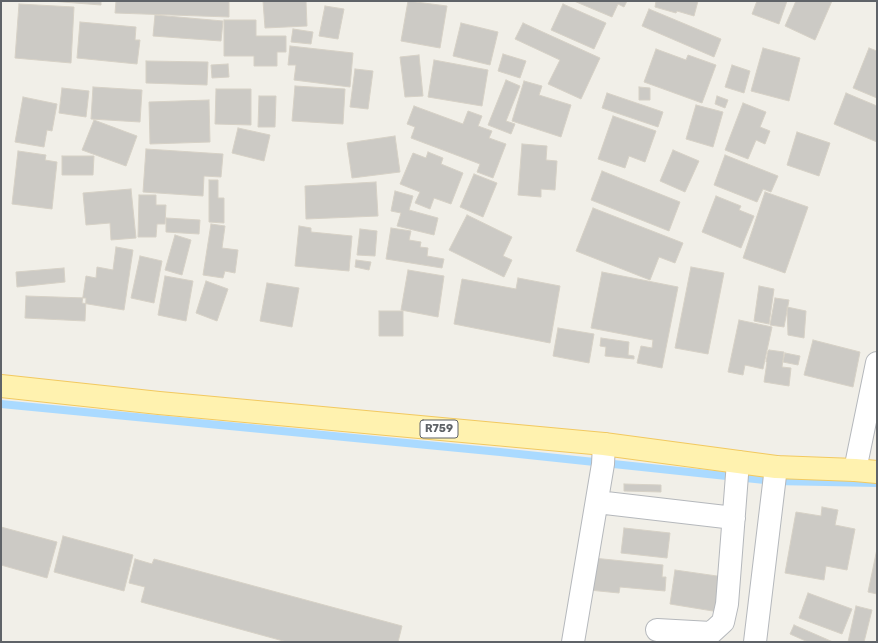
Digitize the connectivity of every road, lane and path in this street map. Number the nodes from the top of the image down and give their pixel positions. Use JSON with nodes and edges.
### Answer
{"nodes":[{"id":1,"x":876,"y":376,"type":"edge"},
{"id":2,"x":1,"y":386,"type":"edge"},
{"id":3,"x":604,"y":444,"type":"junction"},
{"id":4,"x":738,"y":462,"type":"junction"},
{"id":5,"x":776,"y":468,"type":"junction"},
{"id":6,"x":855,"y":470,"type":"junction"},
{"id":7,"x":877,"y":472,"type":"edge"},
{"id":8,"x":597,"y":502,"type":"junction"},
{"id":9,"x":734,"y":518,"type":"junction"},
{"id":10,"x":657,"y":630,"type":"dead end"},
{"id":11,"x":573,"y":642,"type":"edge"},
{"id":12,"x":755,"y":642,"type":"edge"}],
"edges":[{"from":1,"to":6,"type":"street"},
{"from":2,"to":3,"type":"main road","number":"R759"},
{"from":3,"to":4,"type":"main road","number":"R759"},
{"from":3,"to":8,"type":"street"},
{"from":4,"to":5,"type":"main road","number":"R759"},
{"from":4,"to":9,"type":"street"},
{"from":5,"to":6,"type":"main road","number":"R759"},
{"from":5,"to":12,"type":"street"},
{"from":6,"to":7,"type":"main road","number":"R759"},
{"from":8,"to":9,"type":"street"},
{"from":8,"to":11,"type":"street"},
{"from":9,"to":10,"type":"street"}]}
